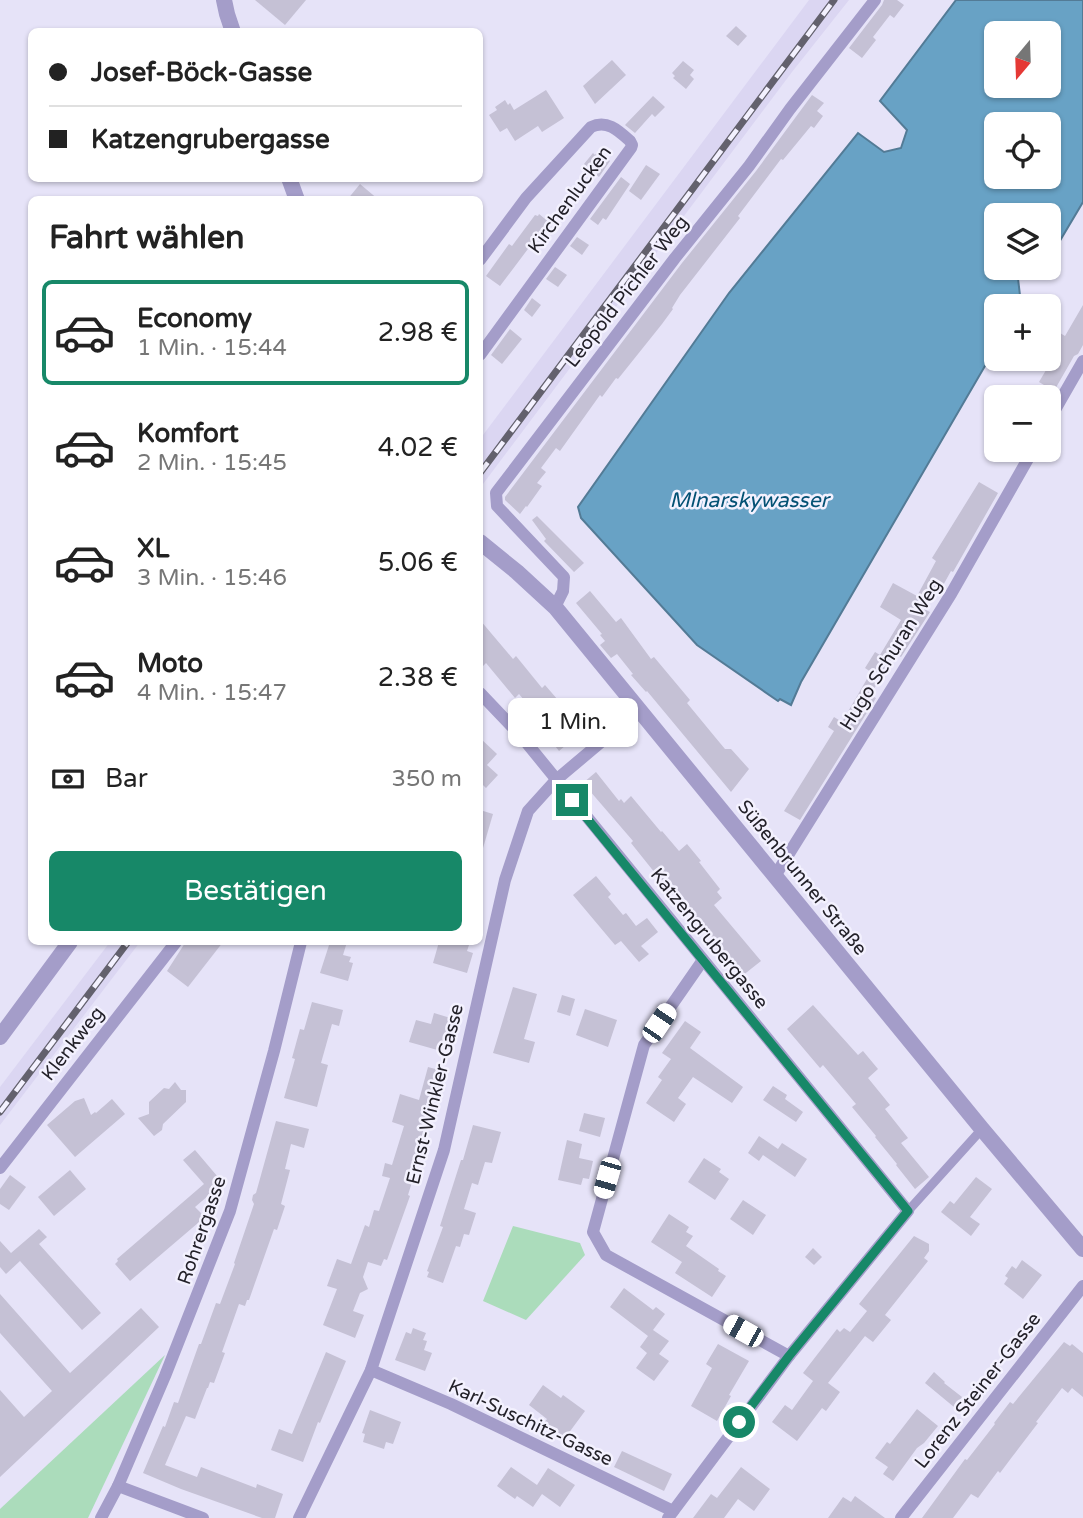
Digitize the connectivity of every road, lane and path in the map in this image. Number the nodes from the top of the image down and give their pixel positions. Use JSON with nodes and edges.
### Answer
{"nodes":[{"id":1,"x":224,"y":0,"type":"edge"},
{"id":2,"x":875,"y":0,"type":"edge"},
{"id":3,"x":232,"y":28,"type":"edge"},
{"id":4,"x":483,"y":256,"type":"edge"},
{"id":5,"x":483,"y":351,"type":"edge"},
{"id":6,"x":1083,"y":361,"type":"edge"},
{"id":7,"x":1061,"y":399,"type":"edge"},
{"id":8,"x":1026,"y":462,"type":"edge"},
{"id":9,"x":483,"y":544,"type":"edge"},
{"id":10,"x":555,"y":607,"type":"junction"},
{"id":11,"x":483,"y":696,"type":"edge"},
{"id":12,"x":639,"y":710,"type":"junction"},
{"id":13,"x":556,"y":780,"type":"junction"},
{"id":14,"x":775,"y":876,"type":"junction"},
{"id":15,"x":68,"y":945,"type":"edge"},
{"id":16,"x":174,"y":945,"type":"edge"},
{"id":17,"x":300,"y":945,"type":"edge"},
{"id":18,"x":703,"y":960,"type":"junction"},
{"id":19,"x":0,"y":1037,"type":"edge"},
{"id":20,"x":982,"y":1129,"type":"junction"},
{"id":21,"x":0,"y":1168,"type":"edge"},
{"id":22,"x":908,"y":1211,"type":"junction"},
{"id":23,"x":1083,"y":1249,"type":"edge"},
{"id":24,"x":1083,"y":1286,"type":"edge"},
{"id":25,"x":789,"y":1356,"type":"junction"},
{"id":26,"x":371,"y":1370,"type":"junction"},
{"id":27,"x":118,"y":1486,"type":"junction"},
{"id":28,"x":670,"y":1514,"type":"edge"},
{"id":29,"x":101,"y":1518,"type":"edge"},
{"id":30,"x":203,"y":1518,"type":"edge"},
{"id":31,"x":299,"y":1518,"type":"edge"},
{"id":32,"x":901,"y":1518,"type":"edge"}],
"edges":[{"from":1,"to":3,"type":"street"},
{"from":2,"to":10,"type":"street","name":"Leopold Pichler Weg"},
{"from":4,"to":5,"type":"street","name":"Kirchenlucken"},
{"from":6,"to":7,"type":"street"},
{"from":8,"to":14,"type":"street","name":"Hugo Schuran Weg"},
{"from":9,"to":10,"type":"street","name":"Süßenbrunner Straße"},
{"from":10,"to":12,"type":"street","name":"Süßenbrunner Straße"},
{"from":11,"to":13,"type":"street","name":"Katzengrubergasse"},
{"from":12,"to":13,"type":"street","name":"Ernst-Winkler-Gasse"},
{"from":12,"to":14,"type":"street","name":"Süßenbrunner Straße"},
{"from":13,"to":18,"type":"street","name":"Katzengrubergasse"},
{"from":13,"to":26,"type":"street","name":"Ernst-Winkler-Gasse"},
{"from":14,"to":20,"type":"street","name":"Süßenbrunner Straße"},
{"from":15,"to":19,"type":"street"},
{"from":16,"to":21,"type":"street","name":"Klenkweg"},
{"from":17,"to":27,"type":"street","name":"Rohrergasse"},
{"from":18,"to":22,"type":"street","name":"Katzengrubergasse"},
{"from":18,"to":25,"type":"street"},
{"from":20,"to":22,"type":"street"},
{"from":20,"to":23,"type":"street","name":"Süßenbrunner Straße"},
{"from":22,"to":25,"type":"street"},
{"from":24,"to":32,"type":"street","name":"Lorenz Steiner-Gasse"},
{"from":25,"to":28,"type":"street"},
{"from":26,"to":28,"type":"street","name":"Karl-Suschitz-Gasse"},
{"from":26,"to":31,"type":"street","name":"Ernst-Winkler-Gasse"},
{"from":27,"to":29,"type":"street","name":"Rohrergasse"},
{"from":27,"to":30,"type":"street"}]}
